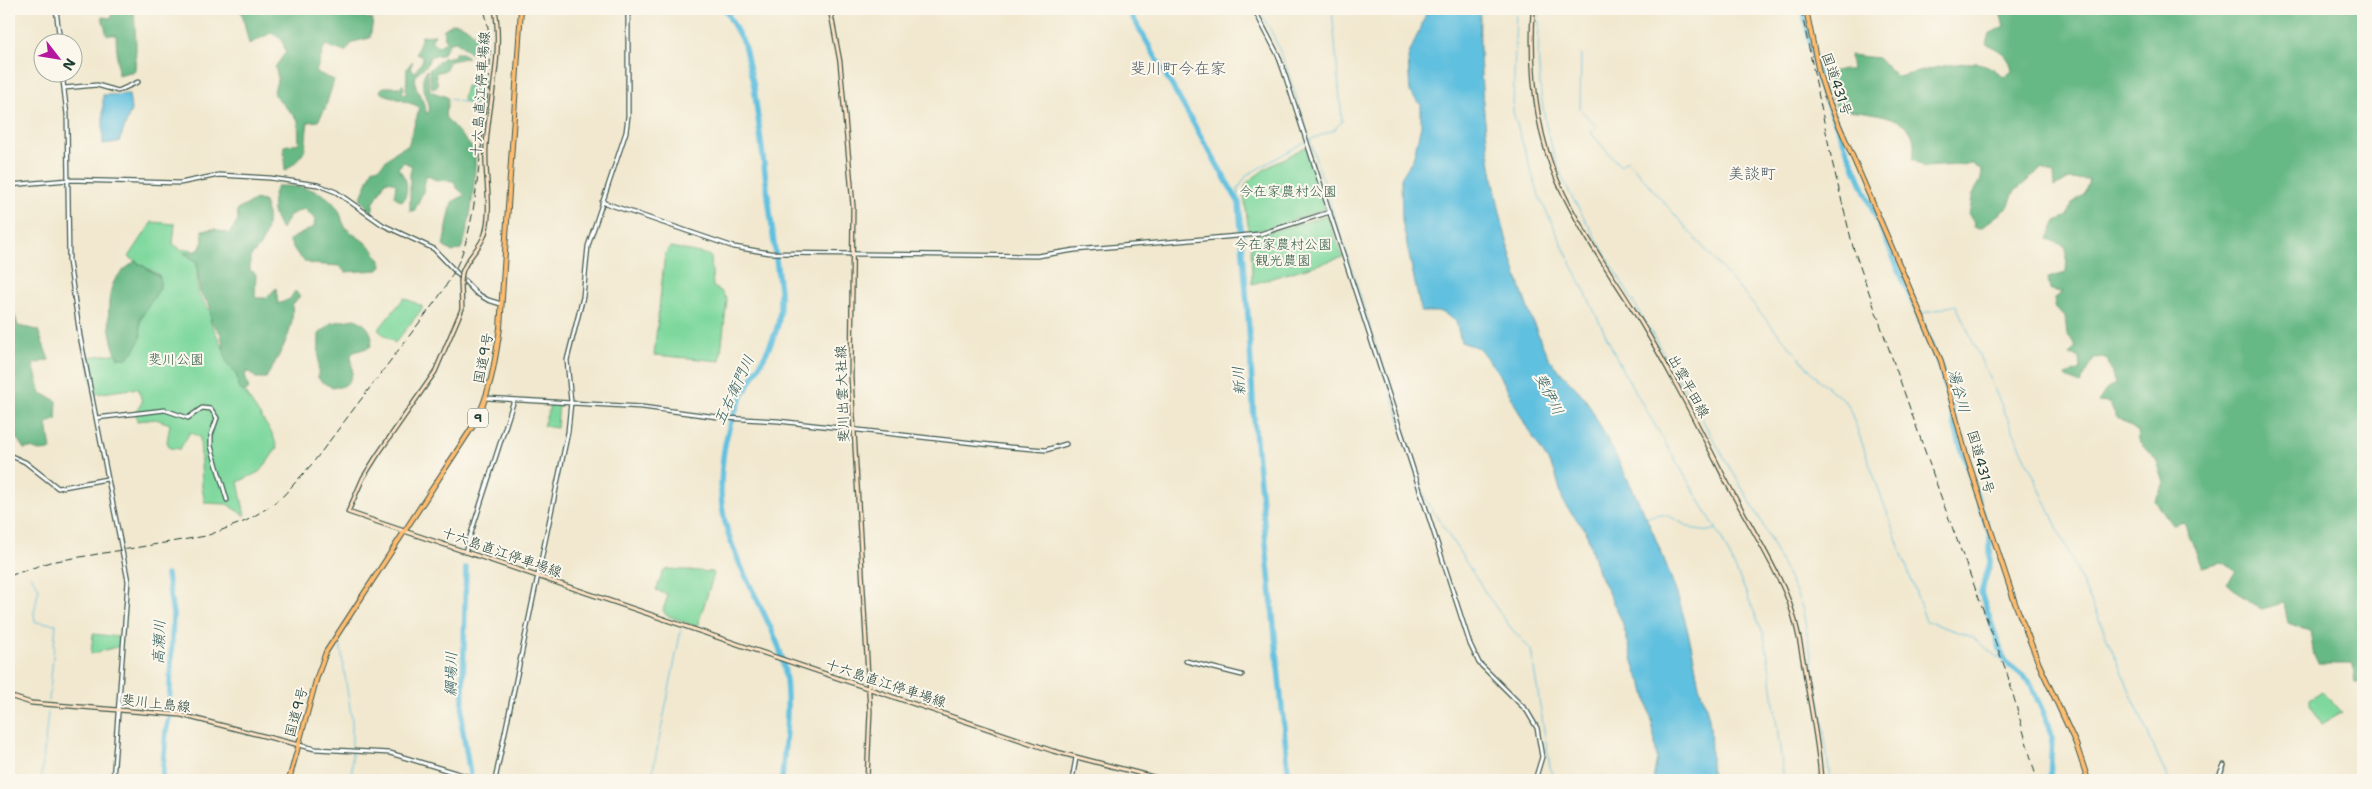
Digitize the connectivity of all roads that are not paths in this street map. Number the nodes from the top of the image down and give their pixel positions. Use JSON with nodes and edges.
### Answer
{"nodes":[{"id":1,"x":56,"y":9,"type":"edge"},
{"id":2,"x":495,"y":9,"type":"edge"},
{"id":3,"x":521,"y":9,"type":"edge"},
{"id":4,"x":628,"y":9,"type":"edge"},
{"id":5,"x":830,"y":9,"type":"edge"},
{"id":6,"x":1254,"y":9,"type":"edge"},
{"id":7,"x":1533,"y":9,"type":"edge"},
{"id":8,"x":1806,"y":9,"type":"edge"},
{"id":9,"x":59,"y":32,"type":"edge"},
{"id":10,"x":63,"y":82,"type":"edge"},
{"id":11,"x":138,"y":82,"type":"dead end"},
{"id":12,"x":64,"y":88,"type":"junction"},
{"id":13,"x":69,"y":180,"type":"junction"},
{"id":14,"x":9,"y":185,"type":"edge"},
{"id":15,"x":602,"y":202,"type":"junction"},
{"id":16,"x":1330,"y":212,"type":"junction"},
{"id":17,"x":852,"y":254,"type":"junction"},
{"id":18,"x":501,"y":304,"type":"junction"},
{"id":19,"x":486,"y":398,"type":"junction"},
{"id":20,"x":514,"y":400,"type":"junction"},
{"id":21,"x":571,"y":402,"type":"junction"},
{"id":22,"x":96,"y":418,"type":"junction"},
{"id":23,"x":853,"y":430,"type":"junction"},
{"id":24,"x":1066,"y":444,"type":"dead end"},
{"id":25,"x":9,"y":455,"type":"edge"},
{"id":26,"x":107,"y":479,"type":"junction"},
{"id":27,"x":227,"y":500,"type":"dead end"},
{"id":28,"x":404,"y":531,"type":"junction"},
{"id":29,"x":465,"y":552,"type":"junction"},
{"id":30,"x":538,"y":576,"type":"junction"},
{"id":31,"x":1186,"y":661,"type":"dead end"},
{"id":32,"x":1242,"y":675,"type":"dead end"},
{"id":33,"x":869,"y":688,"type":"junction"},
{"id":34,"x":9,"y":696,"type":"edge"},
{"id":35,"x":118,"y":710,"type":"junction"},
{"id":36,"x":299,"y":745,"type":"junction"},
{"id":37,"x":1076,"y":758,"type":"junction"},
{"id":38,"x":2224,"y":765,"type":"dead end"},
{"id":39,"x":113,"y":780,"type":"edge"},
{"id":40,"x":290,"y":780,"type":"edge"},
{"id":41,"x":479,"y":780,"type":"edge"},
{"id":42,"x":495,"y":780,"type":"edge"},
{"id":43,"x":867,"y":780,"type":"edge"},
{"id":44,"x":1072,"y":780,"type":"edge"},
{"id":45,"x":1165,"y":780,"type":"edge"},
{"id":46,"x":1535,"y":780,"type":"edge"},
{"id":47,"x":1821,"y":780,"type":"edge"},
{"id":48,"x":2088,"y":780,"type":"edge"},
{"id":49,"x":2217,"y":780,"type":"edge"}],
"edges":[{"from":1,"to":9,"type":"street"},
{"from":2,"to":28,"type":"main road","name":"十六島直江停車場線","bridge":true},
{"from":3,"to":18,"type":"highway","name":"国道9号","number":"9"},
{"from":4,"to":15,"type":"street"},
{"from":5,"to":17,"type":"main road","name":"斐川出雲大社線"},
{"from":6,"to":16,"type":"street"},
{"from":7,"to":47,"type":"main road","name":"出雲平田線"},
{"from":8,"to":48,"type":"highway","name":"国道431号"},
{"from":10,"to":12,"type":"street"},
{"from":11,"to":12,"type":"street"},
{"from":12,"to":13,"type":"street"},
{"from":13,"to":14,"type":"street"},
{"from":13,"to":18,"type":"street"},
{"from":13,"to":22,"type":"street"},
{"from":15,"to":17,"type":"street"},
{"from":15,"to":21,"type":"street"},
{"from":16,"to":17,"type":"street"},
{"from":16,"to":46,"type":"street"},
{"from":17,"to":23,"type":"main road","name":"斐川出雲大社線"},
{"from":18,"to":19,"type":"highway","name":"国道9号","number":"9"},
{"from":19,"to":20,"type":"street"},
{"from":19,"to":28,"type":"highway","name":"国道9号","number":"9"},
{"from":20,"to":21,"type":"street"},
{"from":20,"to":29,"type":"street"},
{"from":21,"to":23,"type":"street"},
{"from":21,"to":30,"type":"street"},
{"from":22,"to":26,"type":"street"},
{"from":22,"to":27,"type":"street"},
{"from":23,"to":24,"type":"street"},
{"from":23,"to":33,"type":"main road","name":"斐川出雲大社線"},
{"from":25,"to":26,"type":"street"},
{"from":26,"to":35,"type":"street"},
{"from":28,"to":29,"type":"main road","name":"十六島直江停車場線"},
{"from":28,"to":36,"type":"highway","name":"国道9号","number":"9"},
{"from":29,"to":30,"type":"main road","name":"十六島直江停車場線"},
{"from":30,"to":33,"type":"main road","name":"十六島直江停車場線"},
{"from":30,"to":42,"type":"street"},
{"from":31,"to":32,"type":"street"},
{"from":33,"to":37,"type":"main road","name":"十六島直江停車場線"},
{"from":33,"to":43,"type":"main road","name":"斐川出雲大社線"},
{"from":34,"to":35,"type":"main road","name":"斐川上島線"},
{"from":35,"to":36,"type":"main road","name":"斐川上島線"},
{"from":35,"to":39,"type":"street"},
{"from":36,"to":40,"type":"highway","name":"国道9号","number":"9"},
{"from":36,"to":41,"type":"street"},
{"from":37,"to":44,"type":"street"},
{"from":37,"to":45,"type":"main road","name":"十六島直江停車場線"},
{"from":38,"to":49,"type":"street"}]}
